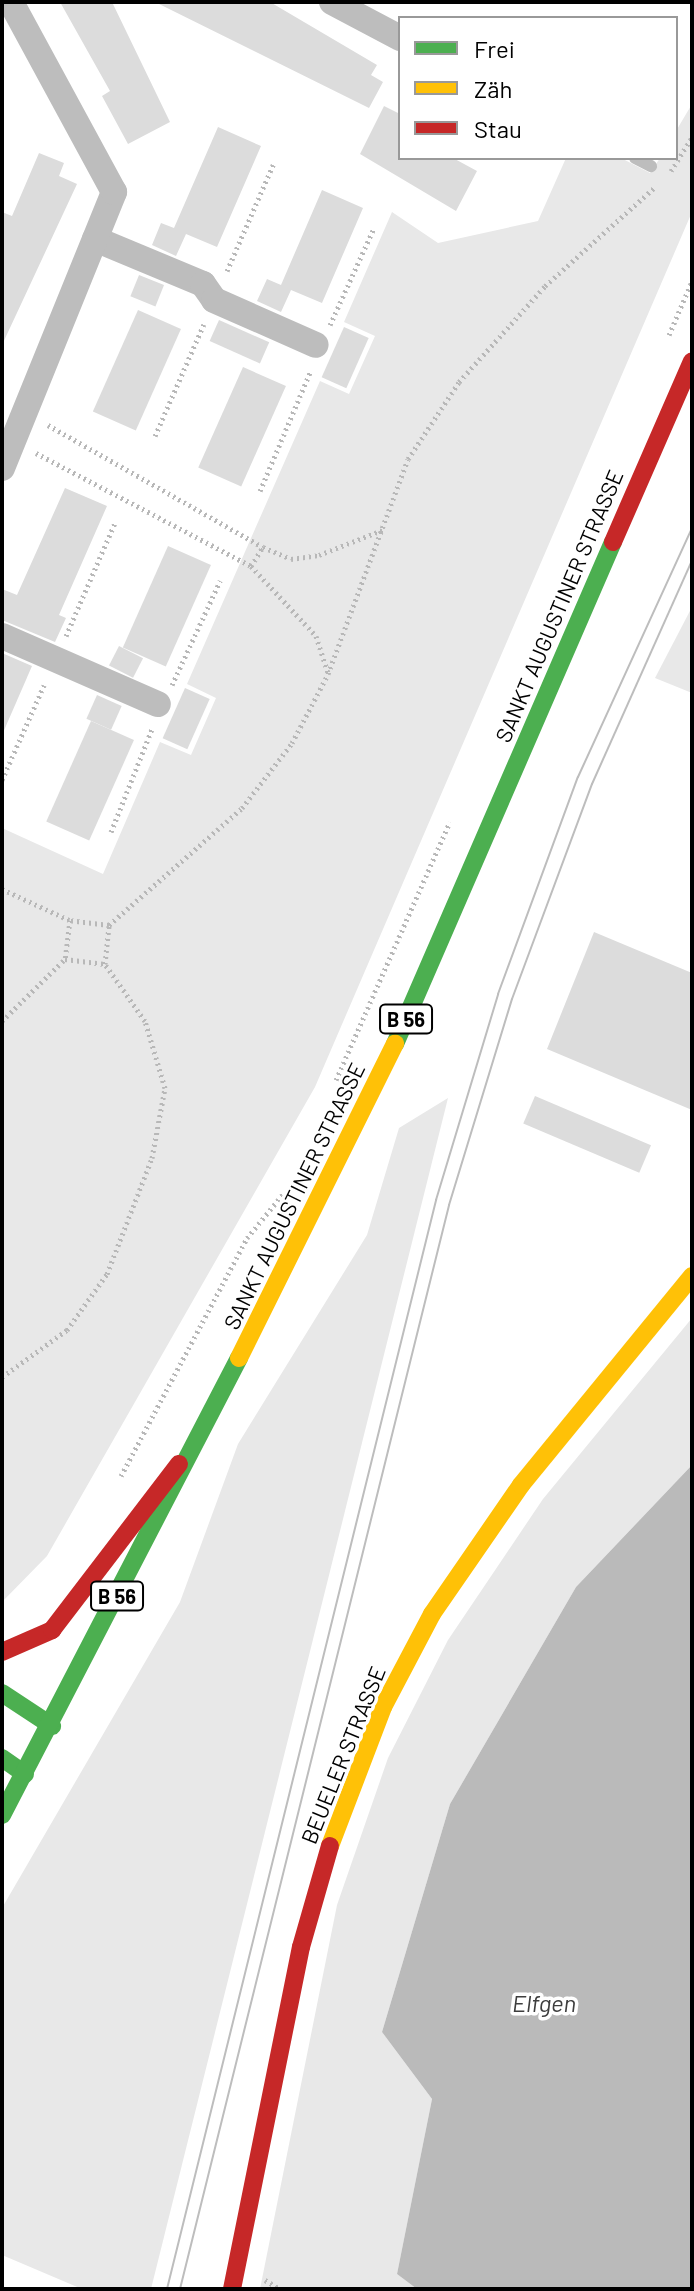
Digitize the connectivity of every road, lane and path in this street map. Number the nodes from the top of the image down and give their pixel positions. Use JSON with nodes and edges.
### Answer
{"nodes":[{"id":1,"x":11,"y":2,"type":"edge"},
{"id":2,"x":332,"y":2,"type":"edge"},
{"id":3,"x":398,"y":37,"type":"edge"},
{"id":4,"x":692,"y":138,"type":"edge"},
{"id":5,"x":692,"y":150,"type":"edge"},
{"id":6,"x":681,"y":155,"type":"junction"},
{"id":7,"x":678,"y":158,"type":"edge"},
{"id":8,"x":639,"y":160,"type":"edge"},
{"id":9,"x":676,"y":160,"type":"edge"},
{"id":10,"x":651,"y":166,"type":"dead end"},
{"id":11,"x":374,"y":228,"type":"dead end"},
{"id":12,"x":95,"y":239,"type":"junction"},
{"id":13,"x":692,"y":281,"type":"edge"},
{"id":14,"x":316,"y":345,"type":"junction"},
{"id":15,"x":662,"y":350,"type":"dead end"},
{"id":16,"x":692,"y":361,"type":"edge"},
{"id":17,"x":11,"y":404,"type":"edge"},
{"id":18,"x":14,"y":441,"type":"junction"},
{"id":19,"x":2,"y":468,"type":"edge"},
{"id":20,"x":260,"y":491,"type":"dead end"},
{"id":21,"x":386,"y":528,"type":"junction"},
{"id":22,"x":263,"y":547,"type":"junction"},
{"id":23,"x":251,"y":566,"type":"junction"},
{"id":24,"x":220,"y":581,"type":"dead end"},
{"id":25,"x":2,"y":636,"type":"edge"},
{"id":26,"x":328,"y":674,"type":"junction"},
{"id":27,"x":158,"y":704,"type":"junction"},
{"id":28,"x":457,"y":805,"type":"dead end"},
{"id":29,"x":111,"y":832,"type":"dead end"},
{"id":30,"x":2,"y":889,"type":"edge"},
{"id":31,"x":70,"y":920,"type":"junction"},
{"id":32,"x":109,"y":925,"type":"junction"},
{"id":33,"x":65,"y":959,"type":"junction"},
{"id":34,"x":105,"y":964,"type":"junction"},
{"id":35,"x":2,"y":1021,"type":"edge"},
{"id":36,"x":331,"y":1092,"type":"dead end"},
{"id":37,"x":286,"y":1190,"type":"dead end"},
{"id":38,"x":692,"y":1276,"type":"edge"},
{"id":39,"x":2,"y":1377,"type":"edge"},
{"id":40,"x":179,"y":1464,"type":"junction"},
{"id":41,"x":117,"y":1483,"type":"dead end"},
{"id":42,"x":2,"y":1652,"type":"edge"},
{"id":43,"x":2,"y":1693,"type":"edge"},
{"id":44,"x":52,"y":1726,"type":"junction"},
{"id":45,"x":2,"y":1758,"type":"edge"},
{"id":46,"x":25,"y":1774,"type":"junction"},
{"id":47,"x":2,"y":1815,"type":"edge"},
{"id":48,"x":232,"y":2289,"type":"edge"}],
"edges":[{"from":1,"to":12,"type":"street"},
{"from":2,"to":3,"type":"street"},
{"from":4,"to":6,"type":"path"},
{"from":5,"to":6,"type":"path"},
{"from":6,"to":7,"type":"path"},
{"from":8,"to":10,"type":"lane"},
{"from":9,"to":21,"type":"path"},
{"from":11,"to":14,"type":"path"},
{"from":12,"to":14,"type":"street"},
{"from":12,"to":17,"type":"street"},
{"from":13,"to":15,"type":"path"},
{"from":14,"to":20,"type":"path"},
{"from":16,"to":40,"type":"main road","name":"SANKT AUGUSTINER STRASSE","number":"B 56"},
{"from":17,"to":18,"type":"street"},
{"from":17,"to":22,"type":"path"},
{"from":18,"to":19,"type":"street"},
{"from":18,"to":23,"type":"path"},
{"from":21,"to":22,"type":"path"},
{"from":21,"to":26,"type":"path"},
{"from":22,"to":23,"type":"path"},
{"from":23,"to":26,"type":"path"},
{"from":24,"to":27,"type":"path"},
{"from":25,"to":27,"type":"street"},
{"from":26,"to":32,"type":"path"},
{"from":27,"to":29,"type":"path"},
{"from":28,"to":36,"type":"path"},
{"from":30,"to":31,"type":"path"},
{"from":31,"to":32,"type":"path"},
{"from":31,"to":33,"type":"path"},
{"from":32,"to":34,"type":"path"},
{"from":33,"to":34,"type":"path"},
{"from":33,"to":35,"type":"path"},
{"from":34,"to":39,"type":"path"},
{"from":37,"to":41,"type":"path"},
{"from":38,"to":48,"type":"main road","name":"BEUELER STRASSE"},
{"from":40,"to":42,"type":"main road"},
{"from":40,"to":44,"type":"main road","name":"SANKT AUGUSTINER STRASSE","number":"B 56"},
{"from":43,"to":44,"type":"main road"},
{"from":44,"to":46,"type":"main road","name":"SANKT AUGUSTINER STRASSE","number":"B 56"},
{"from":45,"to":46,"type":"main road"},
{"from":46,"to":47,"type":"main road","name":"SANKT AUGUSTINER STRASSE","number":"B 56"}]}
